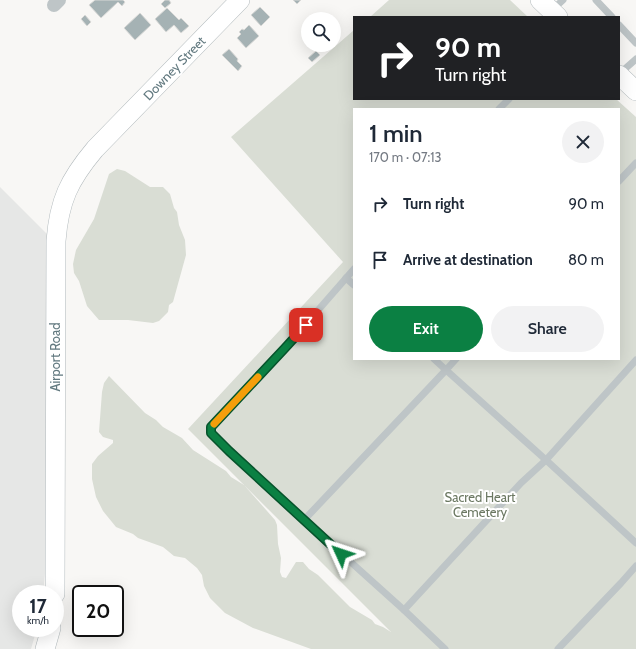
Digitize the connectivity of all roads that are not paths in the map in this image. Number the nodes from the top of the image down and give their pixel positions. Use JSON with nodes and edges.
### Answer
{"nodes":[{"id":1,"x":240,"y":0,"type":"edge"},
{"id":2,"x":596,"y":0,"type":"edge"},
{"id":3,"x":611,"y":16,"type":"edge"},
{"id":4,"x":620,"y":25,"type":"edge"},
{"id":5,"x":636,"y":42,"type":"edge"},
{"id":6,"x":636,"y":59,"type":"edge"},
{"id":7,"x":620,"y":73,"type":"edge"},
{"id":8,"x":620,"y":75,"type":"edge"},
{"id":9,"x":636,"y":91,"type":"edge"},
{"id":10,"x":507,"y":100,"type":"edge"},
{"id":11,"x":501,"y":108,"type":"edge"},
{"id":12,"x":108,"y":136,"type":"joint"},
{"id":13,"x":636,"y":163,"type":"edge"},
{"id":14,"x":620,"y":180,"type":"edge"},
{"id":15,"x":353,"y":270,"type":"edge"},
{"id":16,"x":346,"y":278,"type":"junction"},
{"id":17,"x":353,"y":284,"type":"edge"},
{"id":18,"x":435,"y":360,"type":"edge"},
{"id":19,"x":455,"y":360,"type":"edge"},
{"id":20,"x":636,"y":360,"type":"edge"},
{"id":21,"x":446,"y":370,"type":"junction"},
{"id":22,"x":546,"y":460,"type":"junction"},
{"id":23,"x":304,"y":520,"type":"junction"},
{"id":24,"x":636,"y":543,"type":"edge"},
{"id":25,"x":636,"y":566,"type":"edge"},
{"id":26,"x":55,"y":585,"type":"edge"},
{"id":27,"x":404,"y":610,"type":"junction"},
{"id":28,"x":48,"y":637,"type":"edge"},
{"id":29,"x":45,"y":649,"type":"edge"},
{"id":30,"x":445,"y":649,"type":"edge"},
{"id":31,"x":558,"y":649,"type":"edge"}],
"edges":[{"from":1,"to":12,"type":"street","name":"Downey Street"},
{"from":2,"to":3,"type":"lane"},
{"from":4,"to":5,"type":"lane"},
{"from":6,"to":7,"type":"lane"},
{"from":8,"to":9,"type":"street"},
{"from":10,"to":11,"type":"lane"},
{"from":12,"to":26,"type":"street","name":"Airport Road"},
{"from":13,"to":14,"type":"lane"},
{"from":15,"to":16,"type":"lane"},
{"from":16,"to":17,"type":"lane"},
{"from":16,"to":23,"type":"lane"},
{"from":18,"to":21,"type":"lane"},
{"from":19,"to":21,"type":"lane"},
{"from":20,"to":22,"type":"lane"},
{"from":21,"to":22,"type":"lane"},
{"from":21,"to":23,"type":"lane"},
{"from":22,"to":24,"type":"lane"},
{"from":22,"to":27,"type":"lane"},
{"from":23,"to":27,"type":"lane"},
{"from":25,"to":31,"type":"lane"},
{"from":27,"to":30,"type":"lane"},
{"from":28,"to":29,"type":"street"}]}
